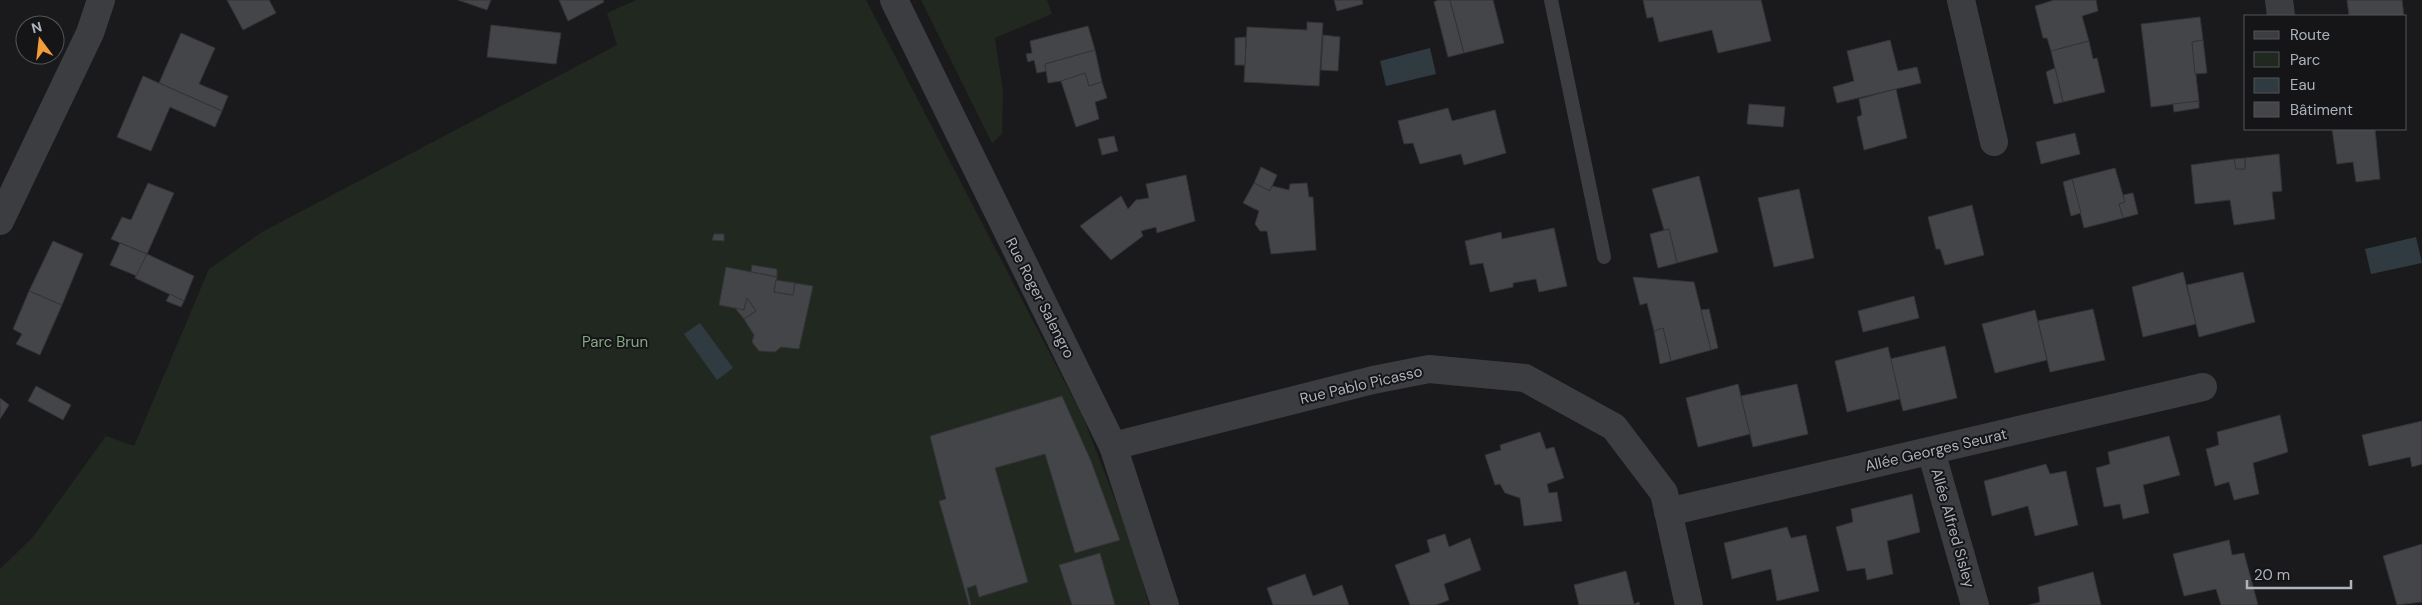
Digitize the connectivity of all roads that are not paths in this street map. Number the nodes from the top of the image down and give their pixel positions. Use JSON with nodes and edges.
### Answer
{"nodes":[{"id":1,"x":101,"y":0,"type":"edge"},
{"id":2,"x":894,"y":0,"type":"edge"},
{"id":3,"x":1552,"y":0,"type":"edge"},
{"id":4,"x":1961,"y":0,"type":"edge"},
{"id":5,"x":2279,"y":0,"type":"edge"},
{"id":6,"x":2281,"y":15,"type":"edge"},
{"id":7,"x":1994,"y":142,"type":"dead end"},
{"id":8,"x":0,"y":221,"type":"edge"},
{"id":9,"x":1604,"y":256,"type":"dead end"},
{"id":10,"x":2203,"y":387,"type":"dead end"},
{"id":11,"x":1113,"y":446,"type":"junction"},
{"id":12,"x":1930,"y":451,"type":"junction"},
{"id":13,"x":1668,"y":512,"type":"junction"},
{"id":14,"x":1165,"y":605,"type":"edge"},
{"id":15,"x":1688,"y":605,"type":"edge"},
{"id":16,"x":1975,"y":605,"type":"edge"}],
"edges":[{"from":1,"to":8,"type":"street"},
{"from":2,"to":11,"type":"street","name":"Rue Roger Salengro"},
{"from":3,"to":9,"type":"lane"},
{"from":4,"to":7,"type":"street"},
{"from":5,"to":6,"type":"street"},
{"from":10,"to":12,"type":"street","name":"Allée Georges Seurat"},
{"from":11,"to":13,"type":"street","name":"Rue Pablo Picasso"},
{"from":11,"to":14,"type":"street","name":"Rue Roger Salengro"},
{"from":12,"to":13,"type":"street","name":"Allée Georges Seurat"},
{"from":12,"to":16,"type":"street","name":"Allée Alfred Sisley"},
{"from":13,"to":15,"type":"street","name":"Rue Pablo Picasso"}]}
